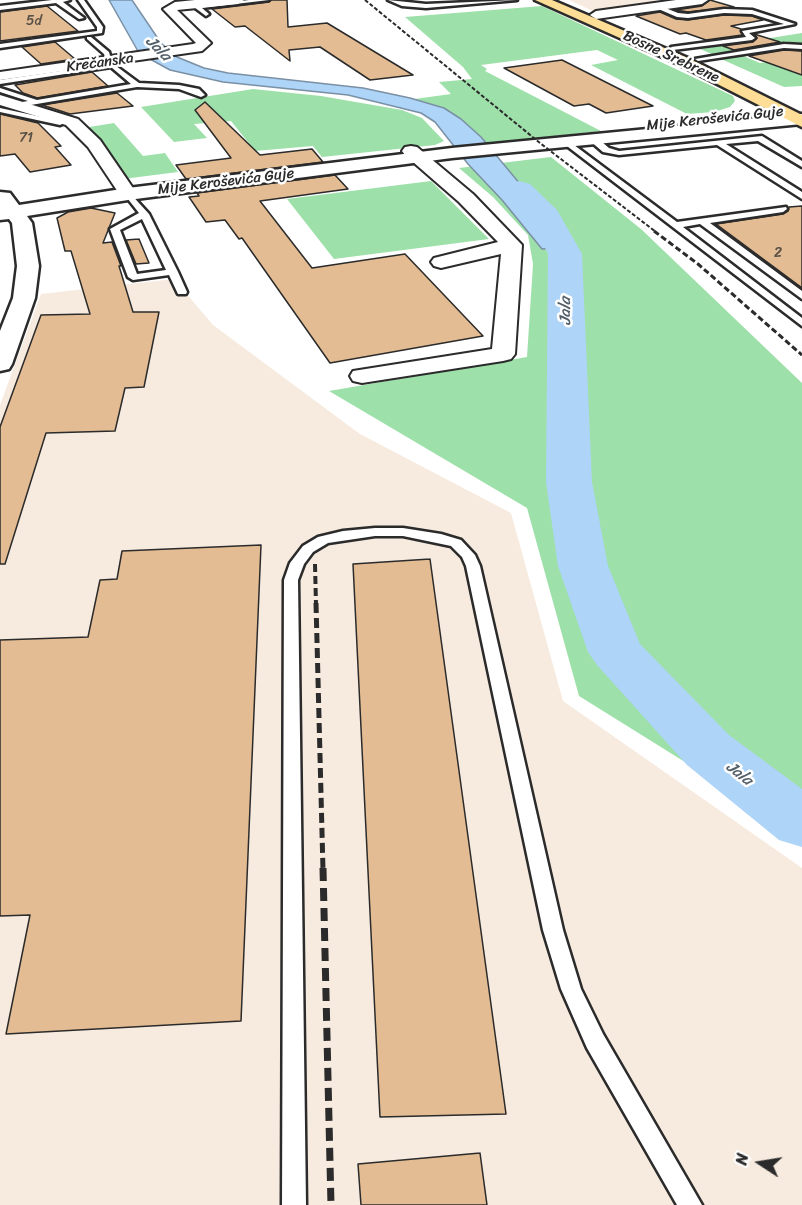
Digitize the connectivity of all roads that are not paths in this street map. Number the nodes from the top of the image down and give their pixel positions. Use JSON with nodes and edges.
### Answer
{"nodes":[{"id":1,"x":16,"y":0,"type":"edge"},
{"id":2,"x":68,"y":0,"type":"edge"},
{"id":3,"x":81,"y":0,"type":"edge"},
{"id":4,"x":238,"y":0,"type":"edge"},
{"id":5,"x":266,"y":0,"type":"edge"},
{"id":6,"x":391,"y":0,"type":"edge"},
{"id":7,"x":514,"y":0,"type":"edge"},
{"id":8,"x":542,"y":0,"type":"edge"},
{"id":9,"x":557,"y":0,"type":"edge"},
{"id":10,"x":702,"y":0,"type":"edge"},
{"id":11,"x":57,"y":1,"type":"edge"},
{"id":12,"x":0,"y":2,"type":"edge"},
{"id":13,"x":658,"y":7,"type":"junction"},
{"id":14,"x":0,"y":8,"type":"edge"},
{"id":15,"x":206,"y":14,"type":"dead end"},
{"id":16,"x":596,"y":15,"type":"junction"},
{"id":17,"x":81,"y":18,"type":"dead end"},
{"id":18,"x":89,"y":38,"type":"dead end"},
{"id":19,"x":0,"y":46,"type":"edge"},
{"id":20,"x":802,"y":47,"type":"edge"},
{"id":21,"x":674,"y":48,"type":"junction"},
{"id":22,"x":0,"y":58,"type":"edge"},
{"id":23,"x":698,"y":59,"type":"junction"},
{"id":24,"x":109,"y":62,"type":"junction"},
{"id":25,"x":7,"y":75,"type":"edge"},
{"id":26,"x":0,"y":82,"type":"edge"},
{"id":27,"x":137,"y":85,"type":"junction"},
{"id":28,"x":0,"y":90,"type":"edge"},
{"id":29,"x":201,"y":95,"type":"dead end"},
{"id":30,"x":0,"y":100,"type":"edge"},
{"id":31,"x":27,"y":103,"type":"junction"},
{"id":32,"x":0,"y":110,"type":"edge"},
{"id":33,"x":798,"y":115,"type":"edge"},
{"id":34,"x":60,"y":123,"type":"dead end"},
{"id":35,"x":592,"y":138,"type":"junction"},
{"id":36,"x":566,"y":141,"type":"junction"},
{"id":37,"x":522,"y":142,"type":"junction"},
{"id":38,"x":719,"y":143,"type":"junction"},
{"id":39,"x":415,"y":154,"type":"junction"},
{"id":40,"x":802,"y":165,"type":"edge"},
{"id":41,"x":126,"y":191,"type":"junction"},
{"id":42,"x":802,"y":196,"type":"edge"},
{"id":43,"x":5,"y":205,"type":"edge"},
{"id":44,"x":783,"y":209,"type":"dead end"},
{"id":45,"x":144,"y":214,"type":"junction"},
{"id":46,"x":702,"y":221,"type":"junction"},
{"id":47,"x":676,"y":225,"type":"junction"},
{"id":48,"x":512,"y":245,"type":"junction"},
{"id":49,"x":441,"y":262,"type":"dead end"},
{"id":50,"x":173,"y":272,"type":"junction"},
{"id":51,"x":182,"y":292,"type":"dead end"},
{"id":52,"x":802,"y":296,"type":"edge"},
{"id":53,"x":802,"y":323,"type":"edge"},
{"id":54,"x":0,"y":364,"type":"edge"},
{"id":55,"x":362,"y":376,"type":"dead end"},
{"id":56,"x":294,"y":1205,"type":"edge"},
{"id":57,"x":690,"y":1205,"type":"edge"}],
"edges":[{"from":1,"to":12,"type":"lane"},
{"from":2,"to":11,"type":"lane"},
{"from":3,"to":19,"type":"lane","name":"Krečanska"},
{"from":4,"to":24,"type":"street","name":"Krečanska"},
{"from":5,"to":15,"type":"lane"},
{"from":6,"to":7,"type":"lane"},
{"from":8,"to":33,"type":"main road","name":"Bosne Srebrene"},
{"from":9,"to":16,"type":"main road","name":"Bosne Srebrene"},
{"from":10,"to":13,"type":"street"},
{"from":11,"to":14,"type":"lane"},
{"from":11,"to":17,"type":"lane"},
{"from":13,"to":16,"type":"street"},
{"from":13,"to":21,"type":"lane"},
{"from":16,"to":21,"type":"main road","name":"Bosne Srebrene"},
{"from":18,"to":24,"type":"lane"},
{"from":20,"to":23,"type":"lane"},
{"from":21,"to":23,"type":"main road","name":"Bosne Srebrene"},
{"from":22,"to":25,"type":"street","name":"Krečanska"},
{"from":23,"to":33,"type":"main road","name":"Bosne Srebrene"},
{"from":24,"to":25,"type":"street","name":"Krečanska"},
{"from":26,"to":27,"type":"lane"},
{"from":27,"to":29,"type":"lane"},
{"from":27,"to":31,"type":"lane"},
{"from":28,"to":31,"type":"lane"},
{"from":30,"to":31,"type":"street"},
{"from":31,"to":41,"type":"street"},
{"from":32,"to":34,"type":"lane"},
{"from":33,"to":35,"type":"main road","name":"Mije Keroševića Guje"},
{"from":33,"to":37,"type":"main road","name":"Mije Keroševića Guje"},
{"from":35,"to":36,"type":"main road","name":"Mije Keroševića Guje"},
{"from":35,"to":38,"type":"lane"},
{"from":36,"to":37,"type":"main road","name":"Mije Keroševića Guje"},
{"from":36,"to":47,"type":"lane"},
{"from":37,"to":39,"type":"main road","name":"Mije Keroševića Guje"},
{"from":38,"to":40,"type":"lane"},
{"from":38,"to":42,"type":"lane"},
{"from":39,"to":41,"type":"main road","name":"Mije Keroševića Guje"},
{"from":39,"to":48,"type":"street"},
{"from":41,"to":43,"type":"main road","name":"Mije Keroševića Guje"},
{"from":41,"to":45,"type":"lane"},
{"from":43,"to":54,"type":"main road"},
{"from":44,"to":46,"type":"lane"},
{"from":45,"to":50,"type":"lane"},
{"from":45,"to":50,"type":"lane"},
{"from":46,"to":47,"type":"lane"},
{"from":46,"to":52,"type":"lane"},
{"from":47,"to":53,"type":"lane"},
{"from":48,"to":49,"type":"street"},
{"from":48,"to":55,"type":"street"},
{"from":50,"to":51,"type":"lane"},
{"from":56,"to":57,"type":"lane"}]}
